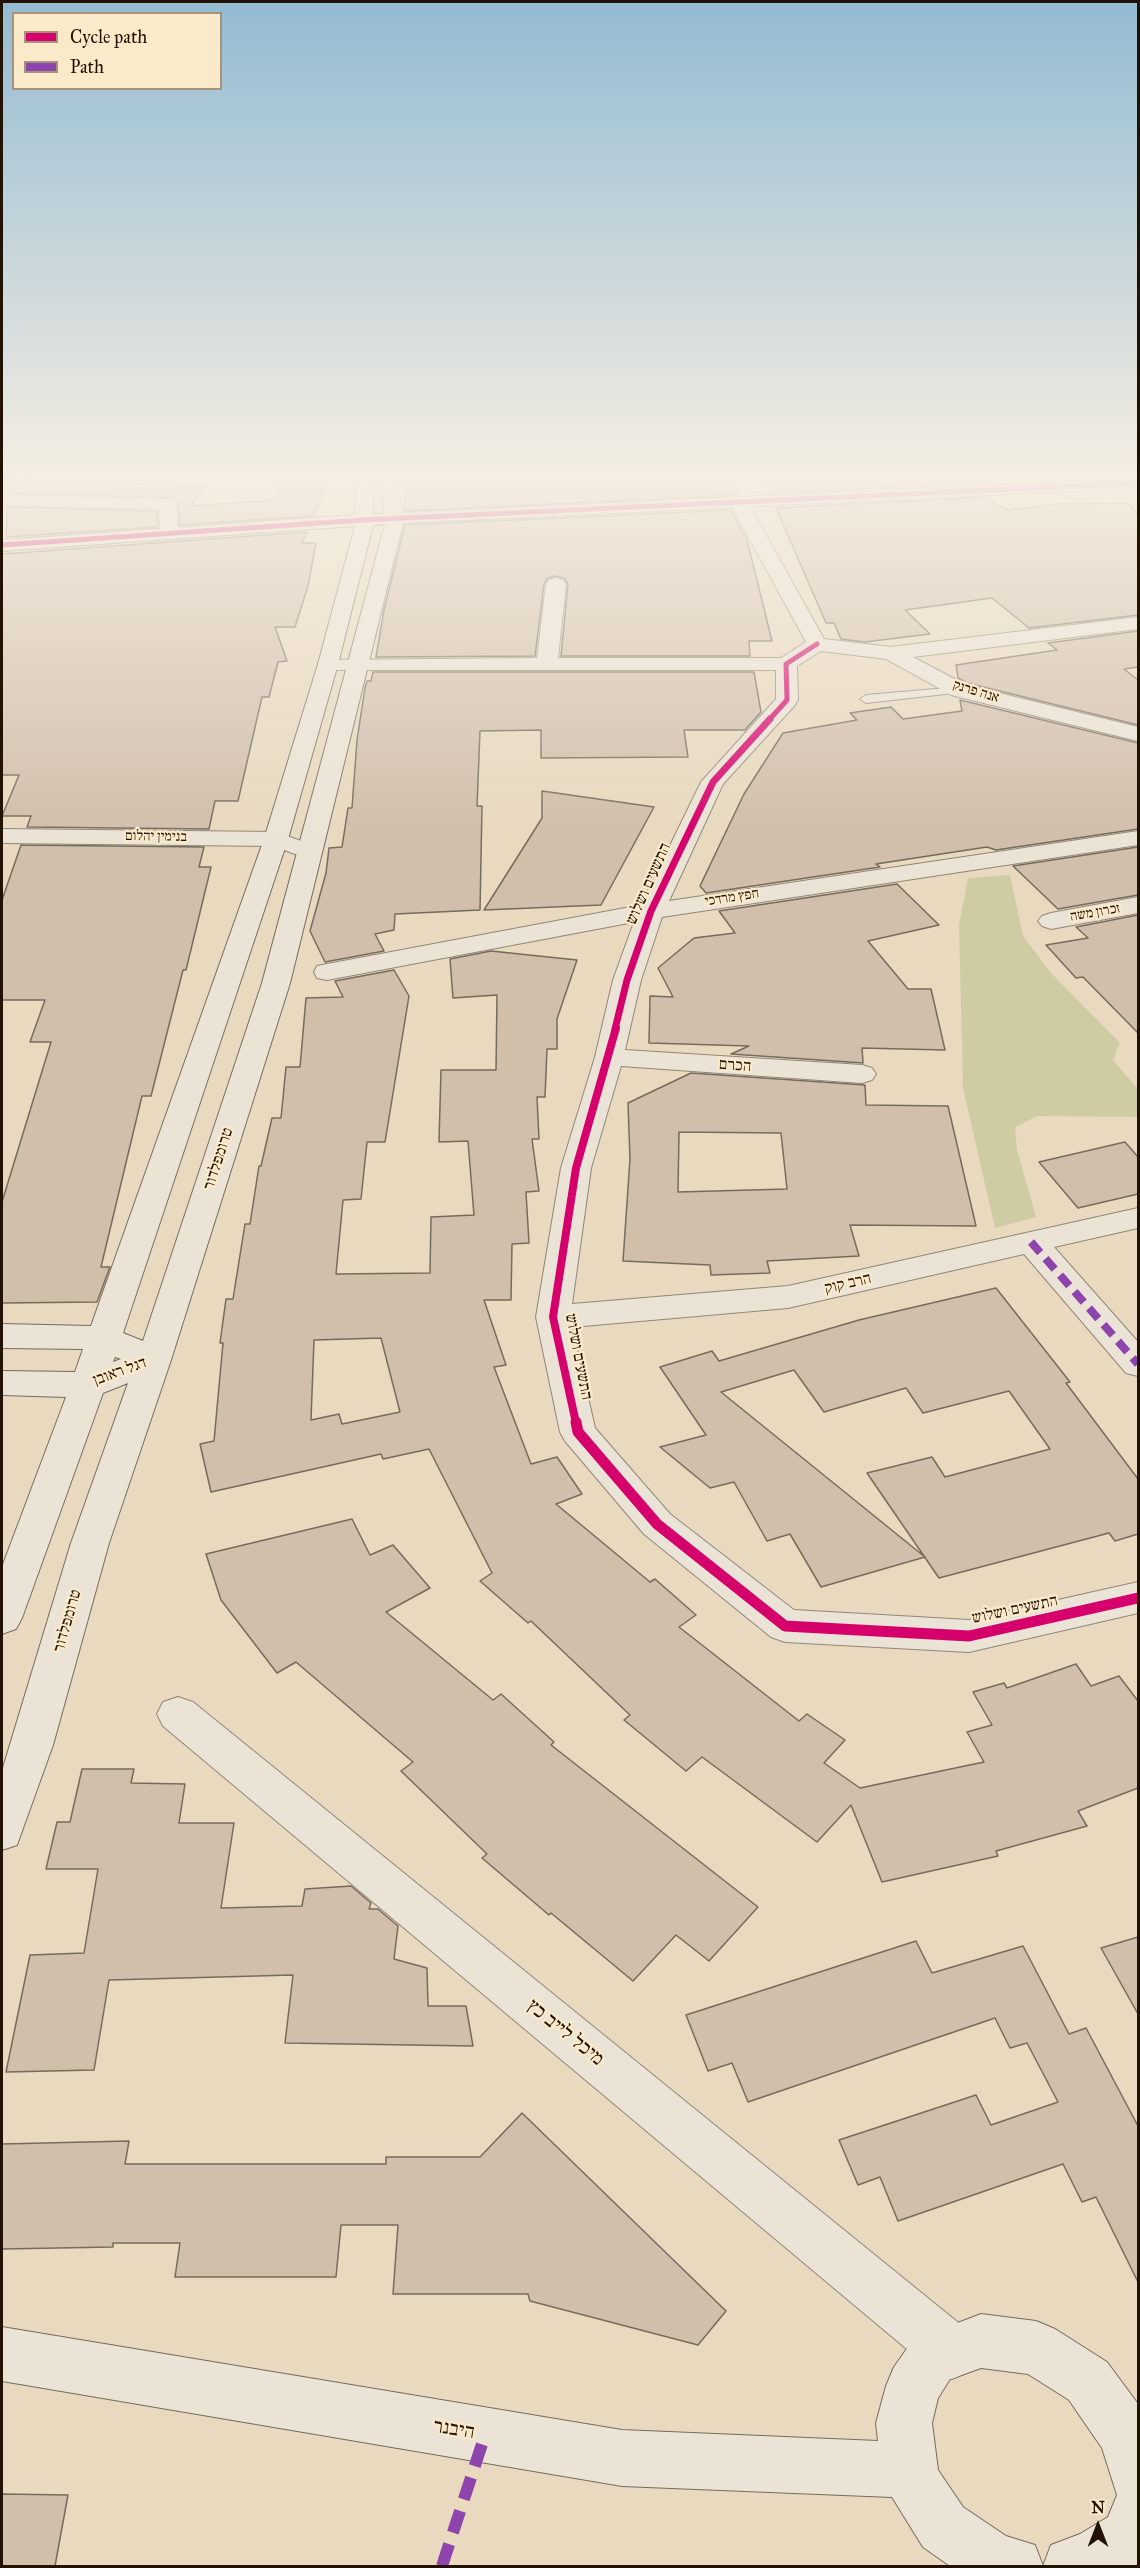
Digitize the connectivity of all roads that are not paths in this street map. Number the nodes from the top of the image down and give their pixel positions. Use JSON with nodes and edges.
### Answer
{"nodes":[{"id":1,"x":346,"y":598,"type":"edge"},
{"id":2,"x":376,"y":598,"type":"edge"},
{"id":3,"x":554,"y":598,"type":"edge"},
{"id":4,"x":791,"y":598,"type":"edge"},
{"id":5,"x":1138,"y":623,"type":"edge"},
{"id":6,"x":817,"y":644,"type":"junction"},
{"id":7,"x":891,"y":653,"type":"junction"},
{"id":8,"x":328,"y":664,"type":"junction"},
{"id":9,"x":360,"y":664,"type":"junction"},
{"id":10,"x":547,"y":664,"type":"junction"},
{"id":11,"x":786,"y":664,"type":"junction"},
{"id":12,"x":959,"y":690,"type":"junction"},
{"id":13,"x":866,"y":699,"type":"dead end"},
{"id":14,"x":1138,"y":734,"type":"edge"},
{"id":15,"x":2,"y":836,"type":"edge"},
{"id":16,"x":1138,"y":838,"type":"edge"},
{"id":17,"x":276,"y":839,"type":"junction"},
{"id":18,"x":309,"y":852,"type":"junction"},
{"id":19,"x":1138,"y":905,"type":"edge"},
{"id":20,"x":651,"y":911,"type":"junction"},
{"id":21,"x":1052,"y":921,"type":"dead end"},
{"id":22,"x":327,"y":972,"type":"dead end"},
{"id":23,"x":609,"y":1057,"type":"junction"},
{"id":24,"x":862,"y":1074,"type":"dead end"},
{"id":25,"x":1138,"y":1218,"type":"edge"},
{"id":26,"x":1031,"y":1242,"type":"junction"},
{"id":27,"x":553,"y":1317,"type":"junction"},
{"id":28,"x":2,"y":1336,"type":"edge"},
{"id":29,"x":104,"y":1338,"type":"junction"},
{"id":30,"x":154,"y":1360,"type":"junction"},
{"id":31,"x":1138,"y":1364,"type":"edge"},
{"id":32,"x":2,"y":1383,"type":"edge"},
{"id":33,"x":88,"y":1385,"type":"junction"},
{"id":34,"x":1138,"y":1598,"type":"edge"},
{"id":35,"x":2,"y":1618,"type":"edge"},
{"id":36,"x":178,"y":1714,"type":"dead end"},
{"id":37,"x":2,"y":1832,"type":"edge"},
{"id":38,"x":952,"y":2352,"type":"junction"},
{"id":39,"x":2,"y":2354,"type":"edge"},
{"id":40,"x":910,"y":2470,"type":"junction"},
{"id":41,"x":1138,"y":2481,"type":"edge"},
{"id":42,"x":1014,"y":2566,"type":"edge"},
{"id":43,"x":1072,"y":2566,"type":"edge"}],
"edges":[{"from":1,"to":8,"type":"street"},
{"from":2,"to":9,"type":"street","name":"טרומפלדור"},
{"from":3,"to":10,"type":"street"},
{"from":4,"to":6,"type":"street"},
{"from":5,"to":7,"type":"street"},
{"from":6,"to":7,"type":"street","name":"אנה פרנק"},
{"from":6,"to":11,"type":"street"},
{"from":7,"to":12,"type":"street","name":"אנה פרנק"},
{"from":8,"to":9,"type":"street"},
{"from":8,"to":17,"type":"street"},
{"from":9,"to":10,"type":"street"},
{"from":9,"to":18,"type":"street","name":"טרומפלדור"},
{"from":10,"to":11,"type":"street"},
{"from":11,"to":20,"type":"street","name":"התשעים ושלוש"},
{"from":12,"to":13,"type":"lane"},
{"from":12,"to":14,"type":"street","name":"אנה פרנק"},
{"from":15,"to":17,"type":"street","name":"בנימין יהלום"},
{"from":16,"to":20,"type":"street","name":"חפץ מרדכי"},
{"from":17,"to":18,"type":"street","name":"בנימין יהלום"},
{"from":17,"to":29,"type":"street"},
{"from":18,"to":30,"type":"street","name":"טרומפלדור"},
{"from":19,"to":21,"type":"street","name":"זכרון משה"},
{"from":20,"to":22,"type":"street","name":"חפץ מרדכי"},
{"from":20,"to":23,"type":"street","name":"התשעים ושלוש"},
{"from":23,"to":24,"type":"street","name":"הכרם"},
{"from":23,"to":27,"type":"street","name":"התשעים ושלוש"},
{"from":25,"to":26,"type":"street","name":"הרב קוק"},
{"from":26,"to":27,"type":"street","name":"הרב קוק"},
{"from":26,"to":31,"type":"street"},
{"from":27,"to":34,"type":"street","name":"התשעים ושלוש"},
{"from":28,"to":29,"type":"street","name":"דגל ראובן"},
{"from":29,"to":30,"type":"street","name":"דגל ראובן"},
{"from":29,"to":33,"type":"street"},
{"from":30,"to":33,"type":"street","name":"דגל ראובן"},
{"from":30,"to":37,"type":"street","name":"טרומפלדור"},
{"from":32,"to":33,"type":"street","name":"דגל ראובן"},
{"from":33,"to":35,"type":"street"},
{"from":36,"to":38,"type":"street","name":"מיכל לייב כץ"},
{"from":38,"to":40,"type":"street"},
{"from":38,"to":41,"type":"street"},
{"from":39,"to":40,"type":"street","name":"היבנר"},
{"from":40,"to":42,"type":"street"},
{"from":41,"to":43,"type":"street"}]}
